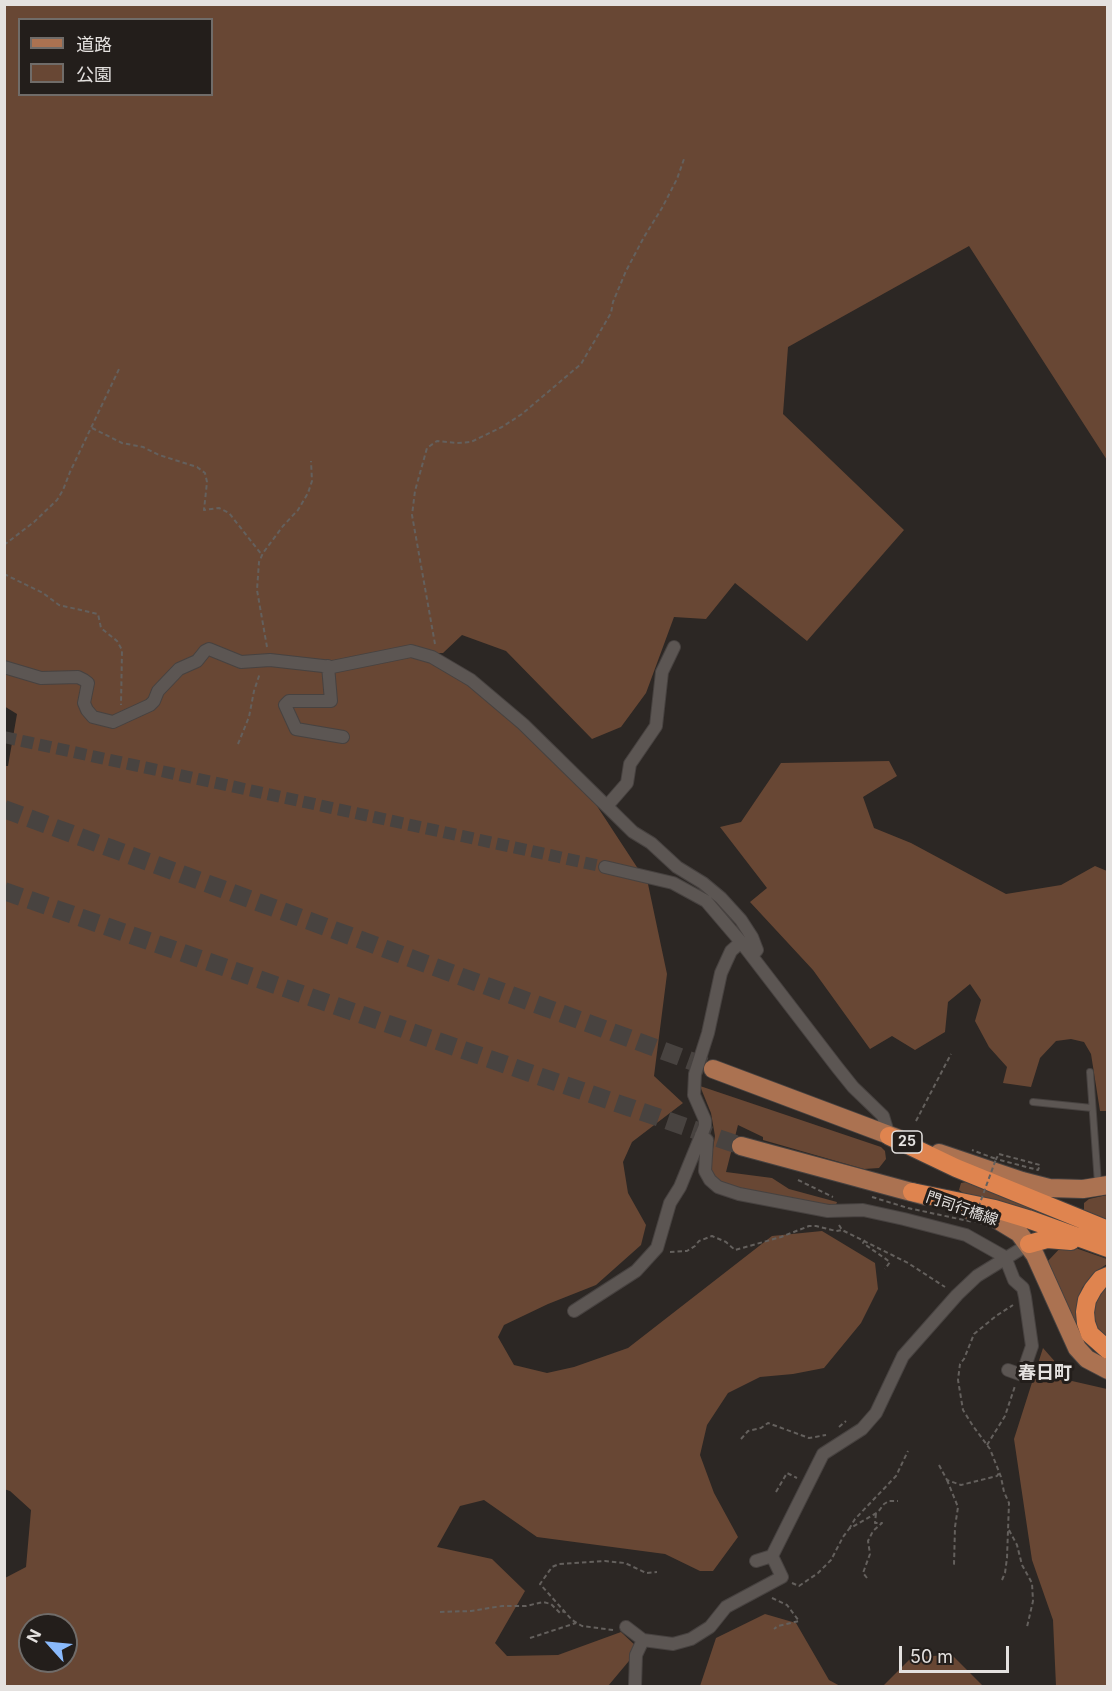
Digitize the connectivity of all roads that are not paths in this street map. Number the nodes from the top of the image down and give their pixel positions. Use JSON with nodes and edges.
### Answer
{"nodes":[{"id":1,"x":674,"y":647,"type":"dead end"},
{"id":2,"x":328,"y":666,"type":"junction"},
{"id":3,"x":4,"y":667,"type":"edge"},
{"id":4,"x":343,"y":737,"type":"dead end"},
{"id":5,"x":606,"y":806,"type":"junction"},
{"id":6,"x":605,"y":867,"type":"tunnel mouth"},
{"id":7,"x":741,"y":942,"type":"junction"},
{"id":8,"x":752,"y":956,"type":"junction"},
{"id":9,"x":713,"y":1069,"type":"tunnel mouth"},
{"id":10,"x":1090,"y":1072,"type":"dead end"},
{"id":11,"x":1033,"y":1102,"type":"dead end"},
{"id":12,"x":1092,"y":1108,"type":"junction"},
{"id":13,"x":701,"y":1135,"type":"junction"},
{"id":14,"x":889,"y":1136,"type":"junction"},
{"id":15,"x":741,"y":1146,"type":"tunnel mouth"},
{"id":16,"x":1103,"y":1186,"type":"edge"},
{"id":17,"x":912,"y":1191,"type":"junction"},
{"id":18,"x":1107,"y":1230,"type":"edge"},
{"id":19,"x":1029,"y":1244,"type":"junction"},
{"id":20,"x":1107,"y":1249,"type":"edge"},
{"id":21,"x":1005,"y":1257,"type":"junction"},
{"id":22,"x":1107,"y":1276,"type":"edge"},
{"id":23,"x":574,"y":1311,"type":"dead end"},
{"id":24,"x":1107,"y":1350,"type":"edge"},
{"id":25,"x":1107,"y":1370,"type":"edge"},
{"id":26,"x":1013,"y":1372,"type":"road end"},
{"id":27,"x":772,"y":1556,"type":"junction"},
{"id":28,"x":756,"y":1561,"type":"dead end"},
{"id":29,"x":629,"y":1629,"type":"road end"},
{"id":30,"x":643,"y":1640,"type":"junction"},
{"id":31,"x":635,"y":1686,"type":"edge"}],
"edges":[{"from":1,"to":5,"type":"street"},
{"from":2,"to":3,"type":"street"},
{"from":2,"to":4,"type":"street"},
{"from":2,"to":5,"type":"street"},
{"from":5,"to":8,"type":"street"},
{"from":6,"to":7,"type":"street"},
{"from":7,"to":8,"type":"street"},
{"from":7,"to":13,"type":"street"},
{"from":8,"to":14,"type":"street"},
{"from":9,"to":14,"type":"main road","number":"25"},
{"from":10,"to":12,"type":"lane"},
{"from":11,"to":12,"type":"lane"},
{"from":12,"to":16,"type":"lane"},
{"from":13,"to":21,"type":"street"},
{"from":13,"to":23,"type":"street"},
{"from":14,"to":16,"type":"main road","number":"25"},
{"from":14,"to":18,"type":"highway"},
{"from":15,"to":17,"type":"main road","name":"門司行橋線"},
{"from":17,"to":19,"type":"main road","name":"門司行橋線"},
{"from":17,"to":20,"type":"highway"},
{"from":19,"to":20,"type":"highway"},
{"from":19,"to":21,"type":"street"},
{"from":19,"to":25,"type":"main road","name":"門司行橋線"},
{"from":21,"to":26,"type":"street"},
{"from":21,"to":27,"type":"street"},
{"from":22,"to":24,"type":"highway"},
{"from":27,"to":28,"type":"street"},
{"from":27,"to":30,"type":"street"},
{"from":29,"to":30,"type":"street"},
{"from":30,"to":31,"type":"street"}]}
